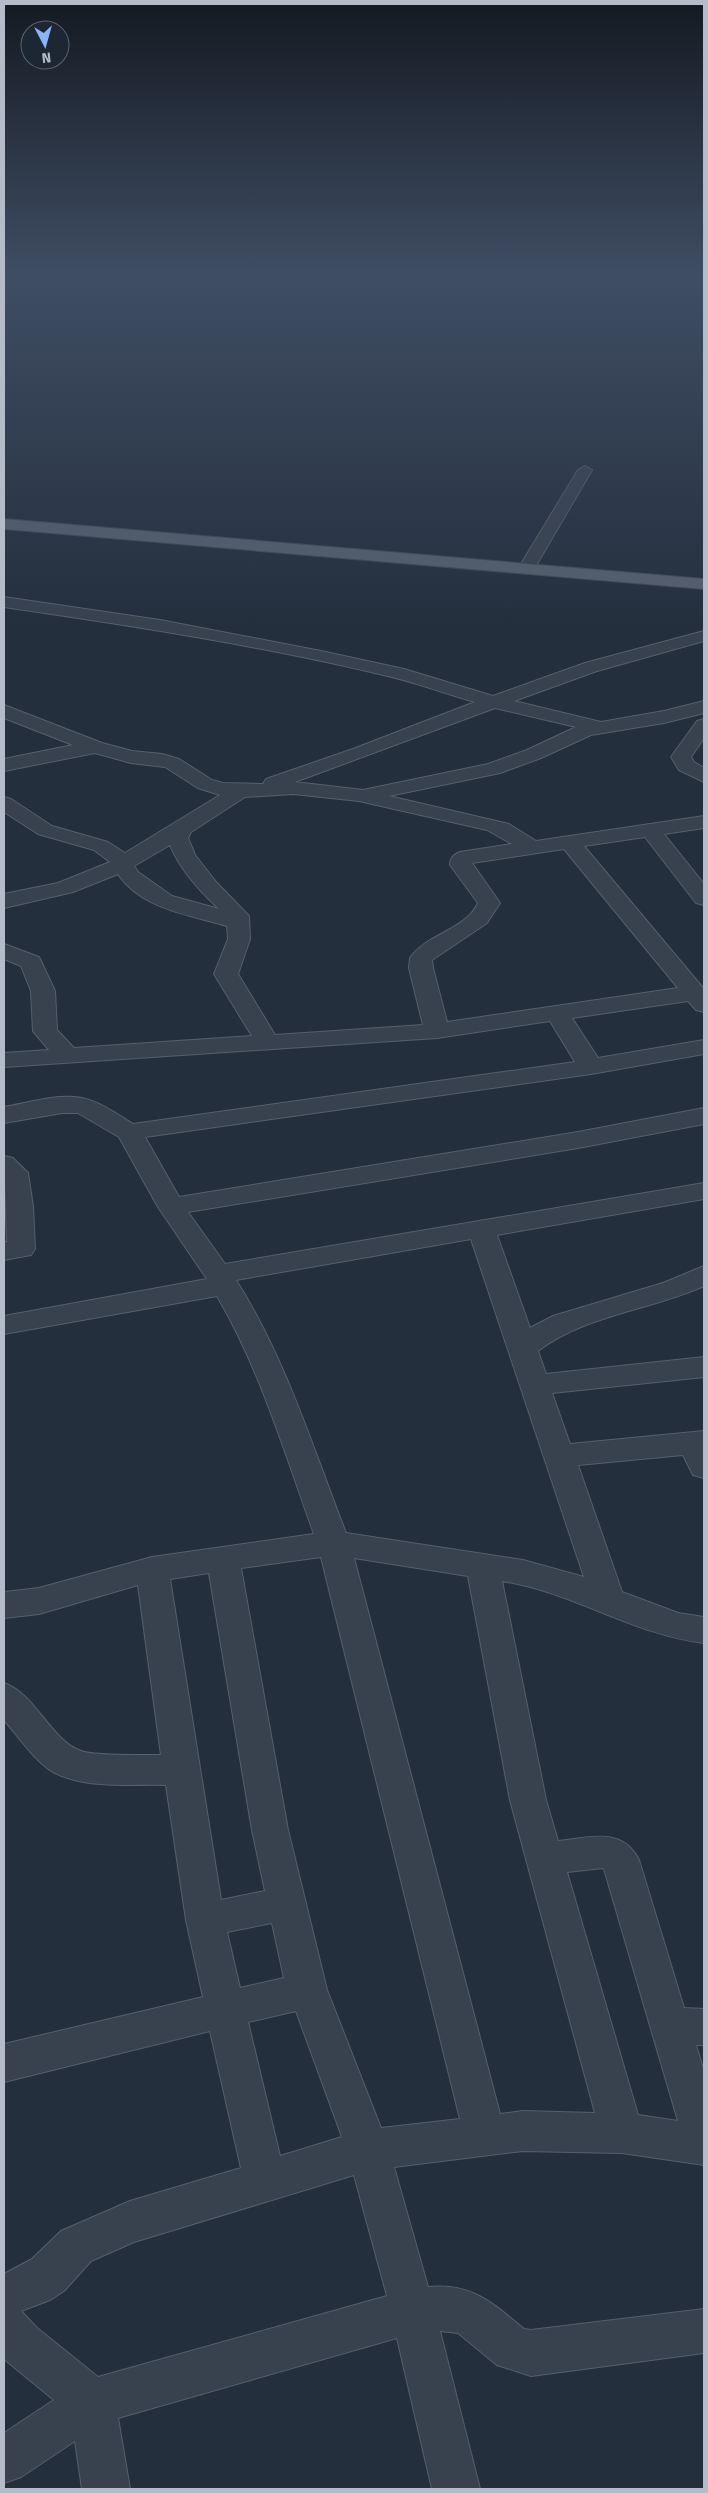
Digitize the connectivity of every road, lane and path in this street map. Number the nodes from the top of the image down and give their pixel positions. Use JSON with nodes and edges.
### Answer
{"nodes":[{"id":1,"x":584,"y":470,"type":"dead end"},
{"id":2,"x":4,"y":524,"type":"edge"},
{"id":3,"x":4,"y":532,"type":"edge"},
{"id":4,"x":526,"y":569,"type":"junction"},
{"id":5,"x":704,"y":584,"type":"edge"},
{"id":6,"x":704,"y":590,"type":"edge"},
{"id":7,"x":4,"y":602,"type":"edge"},
{"id":8,"x":704,"y":636,"type":"edge"},
{"id":9,"x":492,"y":702,"type":"junction"},
{"id":10,"x":704,"y":707,"type":"edge"},
{"id":11,"x":4,"y":711,"type":"edge"},
{"id":12,"x":704,"y":725,"type":"edge"},
{"id":13,"x":599,"y":727,"type":"junction"},
{"id":14,"x":95,"y":747,"type":"junction"},
{"id":15,"x":4,"y":765,"type":"edge"},
{"id":16,"x":704,"y":776,"type":"edge"},
{"id":17,"x":246,"y":790,"type":"junction"},
{"id":18,"x":359,"y":795,"type":"junction"},
{"id":19,"x":4,"y":803,"type":"edge"},
{"id":20,"x":704,"y":822,"type":"edge"},
{"id":21,"x":182,"y":827,"type":"junction"},
{"id":22,"x":650,"y":830,"type":"junction"},
{"id":23,"x":569,"y":842,"type":"junction"},
{"id":24,"x":531,"y":847,"type":"junction"},
{"id":25,"x":122,"y":864,"type":"junction"},
{"id":26,"x":704,"y":898,"type":"edge"},
{"id":27,"x":4,"y":901,"type":"edge"},
{"id":28,"x":239,"y":922,"type":"junction"},
{"id":29,"x":4,"y":952,"type":"edge"},
{"id":30,"x":700,"y":999,"type":"edge"},
{"id":31,"x":558,"y":1013,"type":"junction"},
{"id":32,"x":437,"y":1031,"type":"junction"},
{"id":33,"x":268,"y":1042,"type":"junction"},
{"id":34,"x":704,"y":1047,"type":"edge"},
{"id":35,"x":68,"y":1055,"type":"junction"},
{"id":36,"x":4,"y":1060,"type":"edge"},
{"id":37,"x":591,"y":1067,"type":"junction"},
{"id":38,"x":4,"y":1115,"type":"edge"},
{"id":39,"x":704,"y":1116,"type":"edge"},
{"id":40,"x":129,"y":1132,"type":"junction"},
{"id":41,"x":4,"y":1164,"type":"edge"},
{"id":42,"x":697,"y":1197,"type":"edge"},
{"id":43,"x":171,"y":1207,"type":"junction"},
{"id":44,"x":482,"y":1230,"type":"junction"},
{"id":45,"x":4,"y":1250,"type":"edge"},
{"id":46,"x":704,"y":1275,"type":"edge"},
{"id":47,"x":221,"y":1280,"type":"junction"},
{"id":48,"x":4,"y":1324,"type":"edge"},
{"id":49,"x":522,"y":1349,"type":"junction"},
{"id":50,"x":704,"y":1367,"type":"edge"},
{"id":51,"x":534,"y":1385,"type":"junction"},
{"id":52,"x":701,"y":1451,"type":"edge"},
{"id":53,"x":560,"y":1456,"type":"junction"},
{"id":54,"x":334,"y":1542,"type":"junction"},
{"id":55,"x":223,"y":1558,"type":"junction"},
{"id":56,"x":483,"y":1566,"type":"junction"},
{"id":57,"x":152,"y":1569,"type":"junction"},
{"id":58,"x":608,"y":1600,"type":"junction"},
{"id":59,"x":4,"y":1605,"type":"edge"},
{"id":60,"x":704,"y":1630,"type":"edge"},
{"id":61,"x":4,"y":1696,"type":"edge"},
{"id":62,"x":181,"y":1771,"type":"junction"},
{"id":63,"x":544,"y":1858,"type":"junction"},
{"id":64,"x":287,"y":1903,"type":"junction"},
{"id":65,"x":204,"y":1920,"type":"junction"},
{"id":66,"x":307,"y":1990,"type":"junction"},
{"id":67,"x":226,"y":2010,"type":"junction"},
{"id":68,"x":687,"y":2027,"type":"edge"},
{"id":69,"x":4,"y":2063,"type":"edge"},
{"id":70,"x":622,"y":2133,"type":"junction"},
{"id":71,"x":485,"y":2136,"type":"junction"},
{"id":72,"x":704,"y":2139,"type":"edge"},
{"id":73,"x":704,"y":2145,"type":"edge"},
{"id":74,"x":368,"y":2150,"type":"junction"},
{"id":75,"x":265,"y":2182,"type":"junction"},
{"id":76,"x":4,"y":2296,"type":"edge"},
{"id":77,"x":413,"y":2311,"type":"junction"},
{"id":78,"x":4,"y":2326,"type":"edge"},
{"id":79,"x":704,"y":2331,"type":"edge"},
{"id":80,"x":92,"y":2402,"type":"junction"},
{"id":81,"x":4,"y":2460,"type":"edge"},
{"id":82,"x":106,"y":2489,"type":"edge"},
{"id":83,"x":456,"y":2489,"type":"edge"}],
"edges":[{"from":1,"to":4,"type":"street"},
{"from":2,"to":4,"type":"main road"},
{"from":3,"to":6,"type":"main road"},
{"from":4,"to":5,"type":"main road"},
{"from":7,"to":9,"type":"street"},
{"from":8,"to":9,"type":"street"},
{"from":9,"to":13,"type":"street"},
{"from":9,"to":17,"type":"street"},
{"from":10,"to":13,"type":"street"},
{"from":11,"to":14,"type":"street"},
{"from":12,"to":16,"type":"street"},
{"from":13,"to":18,"type":"street"},
{"from":14,"to":15,"type":"street"},
{"from":14,"to":17,"type":"street"},
{"from":17,"to":18,"type":"street"},
{"from":17,"to":21,"type":"street"},
{"from":18,"to":24,"type":"street"},
{"from":19,"to":25,"type":"street"},
{"from":20,"to":22,"type":"street"},
{"from":21,"to":25,"type":"street"},
{"from":21,"to":28,"type":"street"},
{"from":22,"to":23,"type":"street"},
{"from":22,"to":26,"type":"street"},
{"from":23,"to":24,"type":"street"},
{"from":23,"to":30,"type":"street"},
{"from":24,"to":32,"type":"street"},
{"from":25,"to":27,"type":"street"},
{"from":25,"to":28,"type":"street"},
{"from":28,"to":33,"type":"street"},
{"from":29,"to":35,"type":"street"},
{"from":30,"to":31,"type":"street"},
{"from":31,"to":32,"type":"street"},
{"from":31,"to":37,"type":"street"},
{"from":32,"to":33,"type":"street"},
{"from":33,"to":35,"type":"street"},
{"from":34,"to":37,"type":"street"},
{"from":35,"to":36,"type":"street"},
{"from":37,"to":40,"type":"street"},
{"from":38,"to":40,"type":"street"},
{"from":39,"to":43,"type":"street"},
{"from":40,"to":43,"type":"street"},
{"from":41,"to":45,"type":"street"},
{"from":42,"to":44,"type":"street"},
{"from":43,"to":47,"type":"street"},
{"from":44,"to":47,"type":"street"},
{"from":44,"to":49,"type":"street"},
{"from":46,"to":49,"type":"street"},
{"from":47,"to":48,"type":"street"},
{"from":47,"to":54,"type":"street"},
{"from":49,"to":51,"type":"street"},
{"from":50,"to":51,"type":"street"},
{"from":51,"to":53,"type":"street"},
{"from":52,"to":53,"type":"street"},
{"from":53,"to":58,"type":"street"},
{"from":54,"to":55,"type":"street"},
{"from":54,"to":56,"type":"street"},
{"from":54,"to":71,"type":"street"},
{"from":55,"to":57,"type":"street"},
{"from":55,"to":64,"type":"street"},
{"from":56,"to":58,"type":"street"},
{"from":56,"to":63,"type":"street"},
{"from":57,"to":59,"type":"street"},
{"from":57,"to":62,"type":"street"},
{"from":58,"to":60,"type":"street"},
{"from":61,"to":62,"type":"street"},
{"from":62,"to":65,"type":"street"},
{"from":63,"to":68,"type":"street"},
{"from":63,"to":70,"type":"street"},
{"from":64,"to":65,"type":"street"},
{"from":64,"to":66,"type":"street"},
{"from":65,"to":67,"type":"street"},
{"from":66,"to":67,"type":"street"},
{"from":66,"to":74,"type":"street"},
{"from":67,"to":69,"type":"street"},
{"from":67,"to":75,"type":"street"},
{"from":68,"to":72,"type":"street"},
{"from":70,"to":71,"type":"street"},
{"from":70,"to":73,"type":"street"},
{"from":71,"to":74,"type":"street"},
{"from":74,"to":75,"type":"street"},
{"from":74,"to":77,"type":"street"},
{"from":75,"to":76,"type":"street"},
{"from":77,"to":79,"type":"street"},
{"from":77,"to":80,"type":"street"},
{"from":77,"to":83,"type":"street"},
{"from":78,"to":80,"type":"street"},
{"from":80,"to":81,"type":"street"},
{"from":80,"to":82,"type":"street"}]}
